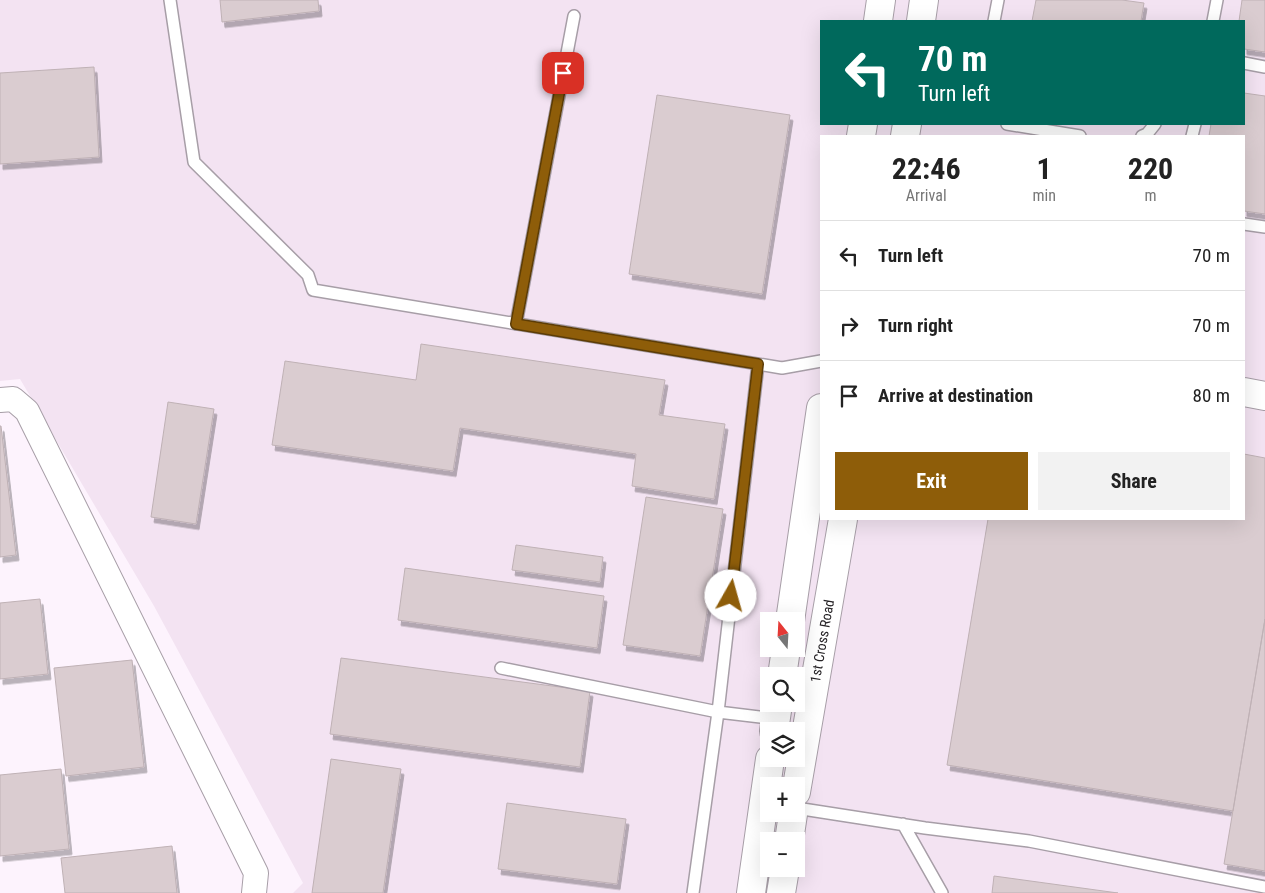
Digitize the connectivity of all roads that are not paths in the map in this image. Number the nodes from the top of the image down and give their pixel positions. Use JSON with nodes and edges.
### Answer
{"nodes":[{"id":1,"x":170,"y":0,"type":"edge"},
{"id":2,"x":881,"y":0,"type":"edge"},
{"id":3,"x":924,"y":0,"type":"edge"},
{"id":4,"x":998,"y":0,"type":"edge"},
{"id":5,"x":1217,"y":0,"type":"edge"},
{"id":6,"x":574,"y":16,"type":"dead end"},
{"id":7,"x":878,"y":20,"type":"edge"},
{"id":8,"x":921,"y":20,"type":"edge"},
{"id":9,"x":994,"y":20,"type":"edge"},
{"id":10,"x":1213,"y":20,"type":"edge"},
{"id":11,"x":1245,"y":63,"type":"edge"},
{"id":12,"x":1265,"y":67,"type":"edge"},
{"id":13,"x":1013,"y":125,"type":"edge"},
{"id":14,"x":1154,"y":125,"type":"edge"},
{"id":15,"x":1074,"y":135,"type":"edge"},
{"id":16,"x":1145,"y":135,"type":"edge"},
{"id":17,"x":1245,"y":224,"type":"edge"},
{"id":18,"x":1265,"y":227,"type":"edge"},
{"id":19,"x":516,"y":324,"type":"junction"},
{"id":20,"x":820,"y":361,"type":"edge"},
{"id":21,"x":758,"y":364,"type":"junction"},
{"id":22,"x":1245,"y":392,"type":"edge"},
{"id":23,"x":1265,"y":396,"type":"edge"},
{"id":24,"x":0,"y":400,"type":"edge"},
{"id":25,"x":820,"y":415,"type":"edge"},
{"id":26,"x":843,"y":520,"type":"edge"},
{"id":27,"x":791,"y":612,"type":"edge"},
{"id":28,"x":501,"y":668,"type":"dead end"},
{"id":29,"x":718,"y":712,"type":"junction"},
{"id":30,"x":776,"y":718,"type":"edge"},
{"id":31,"x":799,"y":777,"type":"edge"},
{"id":32,"x":805,"y":809,"type":"edge"},
{"id":33,"x":763,"y":822,"type":"edge"},
{"id":34,"x":903,"y":824,"type":"junction"},
{"id":35,"x":784,"y":877,"type":"edge"},
{"id":36,"x":1265,"y":887,"type":"edge"},
{"id":37,"x":254,"y":893,"type":"edge"},
{"id":38,"x":692,"y":893,"type":"edge"},
{"id":39,"x":751,"y":893,"type":"edge"},
{"id":40,"x":781,"y":893,"type":"edge"},
{"id":41,"x":942,"y":893,"type":"edge"}],
"edges":[{"from":1,"to":19,"type":"lane"},
{"from":2,"to":7,"type":"main road"},
{"from":3,"to":8,"type":"main road"},
{"from":4,"to":9,"type":"lane"},
{"from":5,"to":10,"type":"lane"},
{"from":6,"to":19,"type":"lane"},
{"from":11,"to":12,"type":"lane"},
{"from":13,"to":15,"type":"lane"},
{"from":14,"to":16,"type":"lane"},
{"from":17,"to":18,"type":"lane"},
{"from":19,"to":21,"type":"lane"},
{"from":20,"to":21,"type":"lane"},
{"from":21,"to":29,"type":"lane"},
{"from":22,"to":23,"type":"main road"},
{"from":24,"to":37,"type":"street"},
{"from":25,"to":27,"type":"main road"},
{"from":26,"to":31,"type":"main road","name":"1st Cross Road"},
{"from":28,"to":29,"type":"lane"},
{"from":29,"to":30,"type":"lane"},
{"from":29,"to":38,"type":"lane"},
{"from":32,"to":34,"type":"lane"},
{"from":33,"to":39,"type":"main road"},
{"from":34,"to":36,"type":"lane"},
{"from":34,"to":41,"type":"lane"},
{"from":35,"to":40,"type":"main road"}]}
